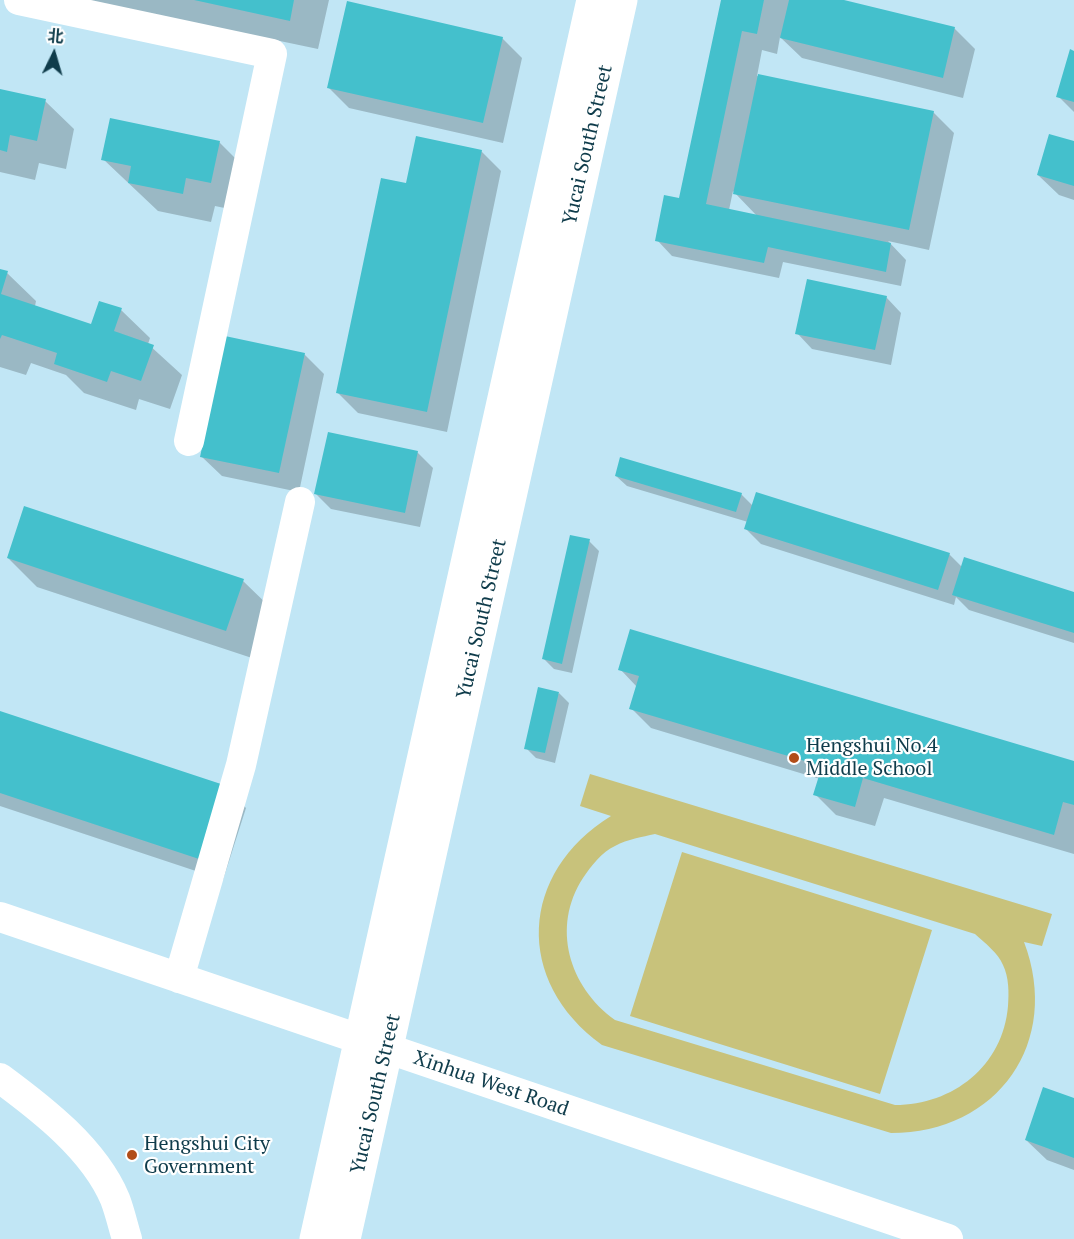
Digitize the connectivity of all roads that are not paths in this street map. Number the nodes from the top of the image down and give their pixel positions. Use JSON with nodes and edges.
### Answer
{"nodes":[{"id":1,"x":19,"y":0,"type":"edge"},
{"id":2,"x":593,"y":0,"type":"edge"},
{"id":3,"x":621,"y":0,"type":"edge"},
{"id":4,"x":189,"y":441,"type":"dead end"},
{"id":5,"x":300,"y":502,"type":"dead end"},
{"id":6,"x":0,"y":917,"type":"edge"},
{"id":7,"x":179,"y":978,"type":"junction"},
{"id":8,"x":374,"y":1044,"type":"junction"},
{"id":9,"x":0,"y":1078,"type":"edge"},
{"id":10,"x":127,"y":1239,"type":"edge"},
{"id":11,"x":316,"y":1239,"type":"edge"},
{"id":12,"x":344,"y":1239,"type":"edge"},
{"id":13,"x":948,"y":1239,"type":"edge"}],
"edges":[{"from":1,"to":4,"type":"street"},
{"from":2,"to":8,"type":"main road","name":"Yucai South Street"},
{"from":3,"to":8,"type":"main road","name":"Yucai South Street"},
{"from":5,"to":7,"type":"street"},
{"from":6,"to":7,"type":"street","name":"Xinhua West Road"},
{"from":7,"to":8,"type":"street","name":"Xinhua West Road"},
{"from":8,"to":11,"type":"main road","name":"Yucai South Street"},
{"from":8,"to":12,"type":"main road","name":"Yucai South Street"},
{"from":8,"to":13,"type":"street","name":"Xinhua West Road"},
{"from":9,"to":10,"type":"street"}]}
